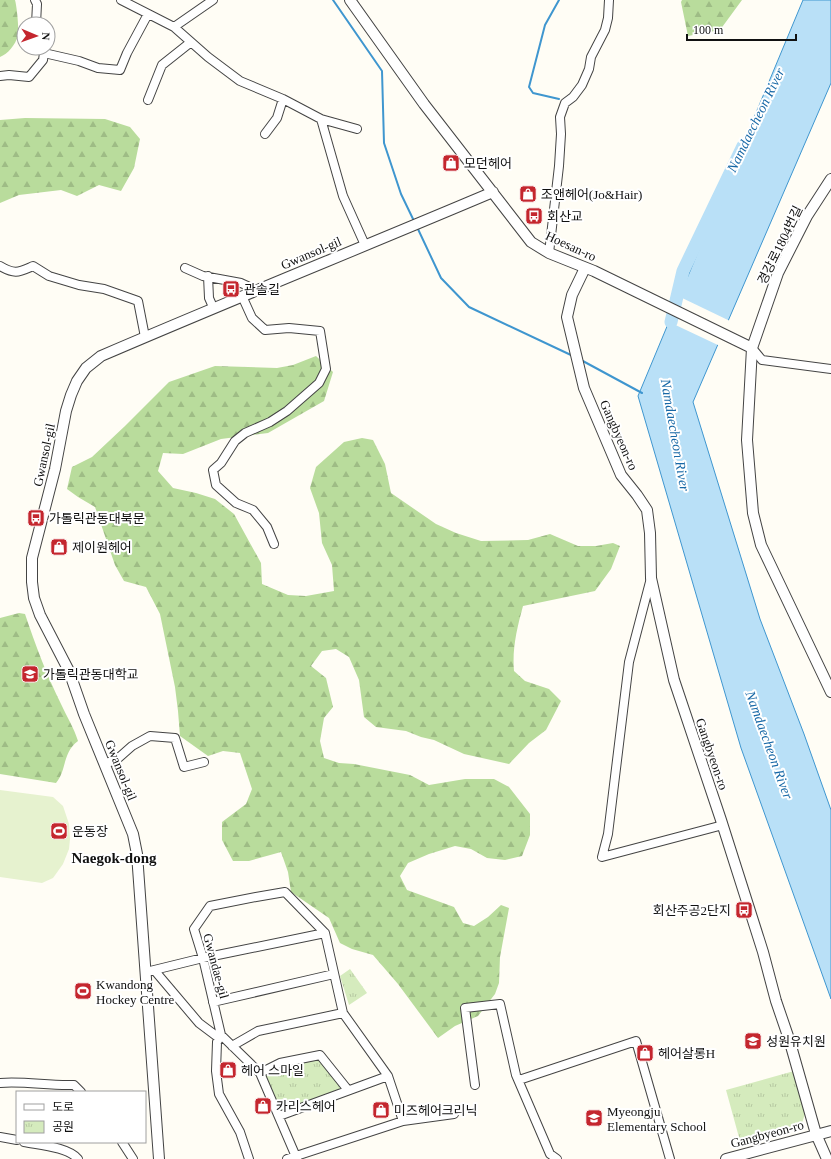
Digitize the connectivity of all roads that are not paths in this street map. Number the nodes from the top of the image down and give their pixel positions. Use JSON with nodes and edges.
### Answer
{"nodes":[{"id":1,"x":34,"y":0,"type":"edge"},
{"id":2,"x":121,"y":0,"type":"edge"},
{"id":3,"x":213,"y":0,"type":"edge"},
{"id":4,"x":609,"y":0,"type":"edge"},
{"id":5,"x":355,"y":2,"type":"edge"},
{"id":6,"x":148,"y":14,"type":"junction"},
{"id":7,"x":36,"y":16,"type":"edge"},
{"id":8,"x":174,"y":27,"type":"junction"},
{"id":9,"x":191,"y":42,"type":"junction"},
{"id":10,"x":56,"y":55,"type":"edge"},
{"id":11,"x":43,"y":56,"type":"edge"},
{"id":12,"x":0,"y":76,"type":"edge"},
{"id":13,"x":148,"y":100,"type":"dead end"},
{"id":14,"x":283,"y":100,"type":"junction"},
{"id":15,"x":320,"y":119,"type":"junction"},
{"id":16,"x":357,"y":129,"type":"dead end"},
{"id":17,"x":265,"y":134,"type":"dead end"},
{"id":18,"x":831,"y":179,"type":"edge"},
{"id":19,"x":493,"y":192,"type":"junction"},
{"id":20,"x":365,"y":245,"type":"junction"},
{"id":21,"x":550,"y":253,"type":"junction"},
{"id":22,"x":0,"y":266,"type":"edge"},
{"id":23,"x":185,"y":268,"type":"dead end"},
{"id":24,"x":590,"y":269,"type":"junction"},
{"id":25,"x":208,"y":276,"type":"junction"},
{"id":26,"x":256,"y":290,"type":"junction"},
{"id":27,"x":242,"y":296,"type":"junction"},
{"id":28,"x":213,"y":308,"type":"junction"},
{"id":29,"x":145,"y":337,"type":"junction"},
{"id":30,"x":752,"y":348,"type":"junction"},
{"id":31,"x":831,"y":370,"type":"edge"},
{"id":32,"x":274,"y":544,"type":"dead end"},
{"id":33,"x":651,"y":578,"type":"junction"},
{"id":34,"x":831,"y":692,"type":"edge"},
{"id":35,"x":204,"y":762,"type":"dead end"},
{"id":36,"x":104,"y":764,"type":"junction"},
{"id":37,"x":723,"y":825,"type":"junction"},
{"id":38,"x":325,"y":933,"type":"junction"},
{"id":39,"x":203,"y":958,"type":"junction"},
{"id":40,"x":151,"y":972,"type":"junction"},
{"id":41,"x":334,"y":974,"type":"junction"},
{"id":42,"x":213,"y":1002,"type":"junction"},
{"id":43,"x":343,"y":1013,"type":"junction"},
{"id":44,"x":220,"y":1037,"type":"junction"},
{"id":45,"x":232,"y":1046,"type":"junction"},
{"id":46,"x":260,"y":1073,"type":"junction"},
{"id":47,"x":388,"y":1076,"type":"junction"},
{"id":48,"x":519,"y":1080,"type":"junction"},
{"id":49,"x":0,"y":1083,"type":"edge"},
{"id":50,"x":475,"y":1085,"type":"dead end"},
{"id":51,"x":348,"y":1090,"type":"junction"},
{"id":52,"x":80,"y":1091,"type":"edge"},
{"id":53,"x":454,"y":1114,"type":"dead end"},
{"id":54,"x":279,"y":1116,"type":"junction"},
{"id":55,"x":403,"y":1121,"type":"junction"},
{"id":56,"x":830,"y":1131,"type":"edge"},
{"id":57,"x":816,"y":1134,"type":"junction"},
{"id":58,"x":0,"y":1137,"type":"edge"},
{"id":59,"x":16,"y":1140,"type":"edge"},
{"id":60,"x":29,"y":1143,"type":"edge"},
{"id":61,"x":123,"y":1143,"type":"edge"},
{"id":62,"x":297,"y":1158,"type":"edge"},
{"id":63,"x":78,"y":1159,"type":"edge"},
{"id":64,"x":133,"y":1159,"type":"edge"},
{"id":65,"x":159,"y":1159,"type":"edge"},
{"id":66,"x":249,"y":1159,"type":"edge"},
{"id":67,"x":287,"y":1159,"type":"edge"},
{"id":68,"x":557,"y":1159,"type":"edge"},
{"id":69,"x":670,"y":1159,"type":"edge"},
{"id":70,"x":726,"y":1159,"type":"edge"},
{"id":71,"x":827,"y":1159,"type":"edge"}],
"edges":[{"from":1,"to":7,"type":"street"},
{"from":2,"to":6,"type":"street"},
{"from":3,"to":8,"type":"street"},
{"from":4,"to":21,"type":"street"},
{"from":5,"to":19,"type":"street","name":"Hoesan-ro"},
{"from":6,"to":8,"type":"street"},
{"from":6,"to":10,"type":"street"},
{"from":8,"to":9,"type":"street"},
{"from":9,"to":13,"type":"street"},
{"from":9,"to":14,"type":"street"},
{"from":11,"to":12,"type":"street"},
{"from":14,"to":15,"type":"street"},
{"from":14,"to":17,"type":"street"},
{"from":15,"to":16,"type":"street"},
{"from":15,"to":20,"type":"street"},
{"from":18,"to":30,"type":"street","name":"경강로1804번길"},
{"from":19,"to":20,"type":"street","name":"Gwansol-gil"},
{"from":19,"to":21,"type":"street","name":"Hoesan-ro"},
{"from":20,"to":26,"type":"street","name":"Gwansol-gil"},
{"from":21,"to":24,"type":"street","name":"Hoesan-ro"},
{"from":22,"to":29,"type":"street"},
{"from":23,"to":25,"type":"street"},
{"from":24,"to":30,"type":"street","name":"Hoesan-ro"},
{"from":24,"to":33,"type":"street","name":"Gangbyeon-ro"},
{"from":25,"to":26,"type":"street"},
{"from":25,"to":28,"type":"street"},
{"from":26,"to":27,"type":"street","name":"Gwansol-gil"},
{"from":27,"to":28,"type":"street","name":"Gwansol-gil"},
{"from":27,"to":32,"type":"street"},
{"from":28,"to":29,"type":"street","name":"Gwansol-gil"},
{"from":29,"to":36,"type":"street","name":"Gwansol-gil"},
{"from":30,"to":31,"type":"street","name":"Hoesan-ro"},
{"from":30,"to":34,"type":"street","name":"경강로1804번길"},
{"from":33,"to":37,"type":"street","name":"Gangbyeon-ro"},
{"from":33,"to":37,"type":"street"},
{"from":35,"to":36,"type":"street"},
{"from":36,"to":40,"type":"street","name":"Gwansol-gil"},
{"from":37,"to":57,"type":"street","name":"Gangbyeon-ro"},
{"from":38,"to":39,"type":"street"},
{"from":38,"to":39,"type":"street","name":"Gwandae-gil"},
{"from":38,"to":41,"type":"street"},
{"from":39,"to":40,"type":"street"},
{"from":39,"to":42,"type":"street","name":"Gwandae-gil"},
{"from":40,"to":44,"type":"street"},
{"from":40,"to":65,"type":"street","name":"Gwansol-gil"},
{"from":41,"to":42,"type":"street"},
{"from":41,"to":43,"type":"street"},
{"from":42,"to":44,"type":"street","name":"Gwandae-gil"},
{"from":43,"to":45,"type":"street"},
{"from":43,"to":47,"type":"street"},
{"from":44,"to":45,"type":"street"},
{"from":44,"to":66,"type":"street"},
{"from":45,"to":46,"type":"street"},
{"from":46,"to":51,"type":"street"},
{"from":46,"to":54,"type":"street"},
{"from":47,"to":51,"type":"street"},
{"from":47,"to":55,"type":"street"},
{"from":48,"to":50,"type":"street"},
{"from":48,"to":68,"type":"street"},
{"from":48,"to":69,"type":"street"},
{"from":49,"to":52,"type":"street"},
{"from":51,"to":54,"type":"street"},
{"from":53,"to":55,"type":"street"},
{"from":54,"to":62,"type":"street"},
{"from":55,"to":62,"type":"street"},
{"from":56,"to":57,"type":"street","name":"Gangbyeon-ro"},
{"from":57,"to":70,"type":"street","name":"Gangbyeon-ro"},
{"from":57,"to":71,"type":"street","name":"Gangbyeon-ro"},
{"from":58,"to":59,"type":"street"},
{"from":60,"to":63,"type":"street"},
{"from":61,"to":64,"type":"street"},
{"from":62,"to":67,"type":"street"}]}
